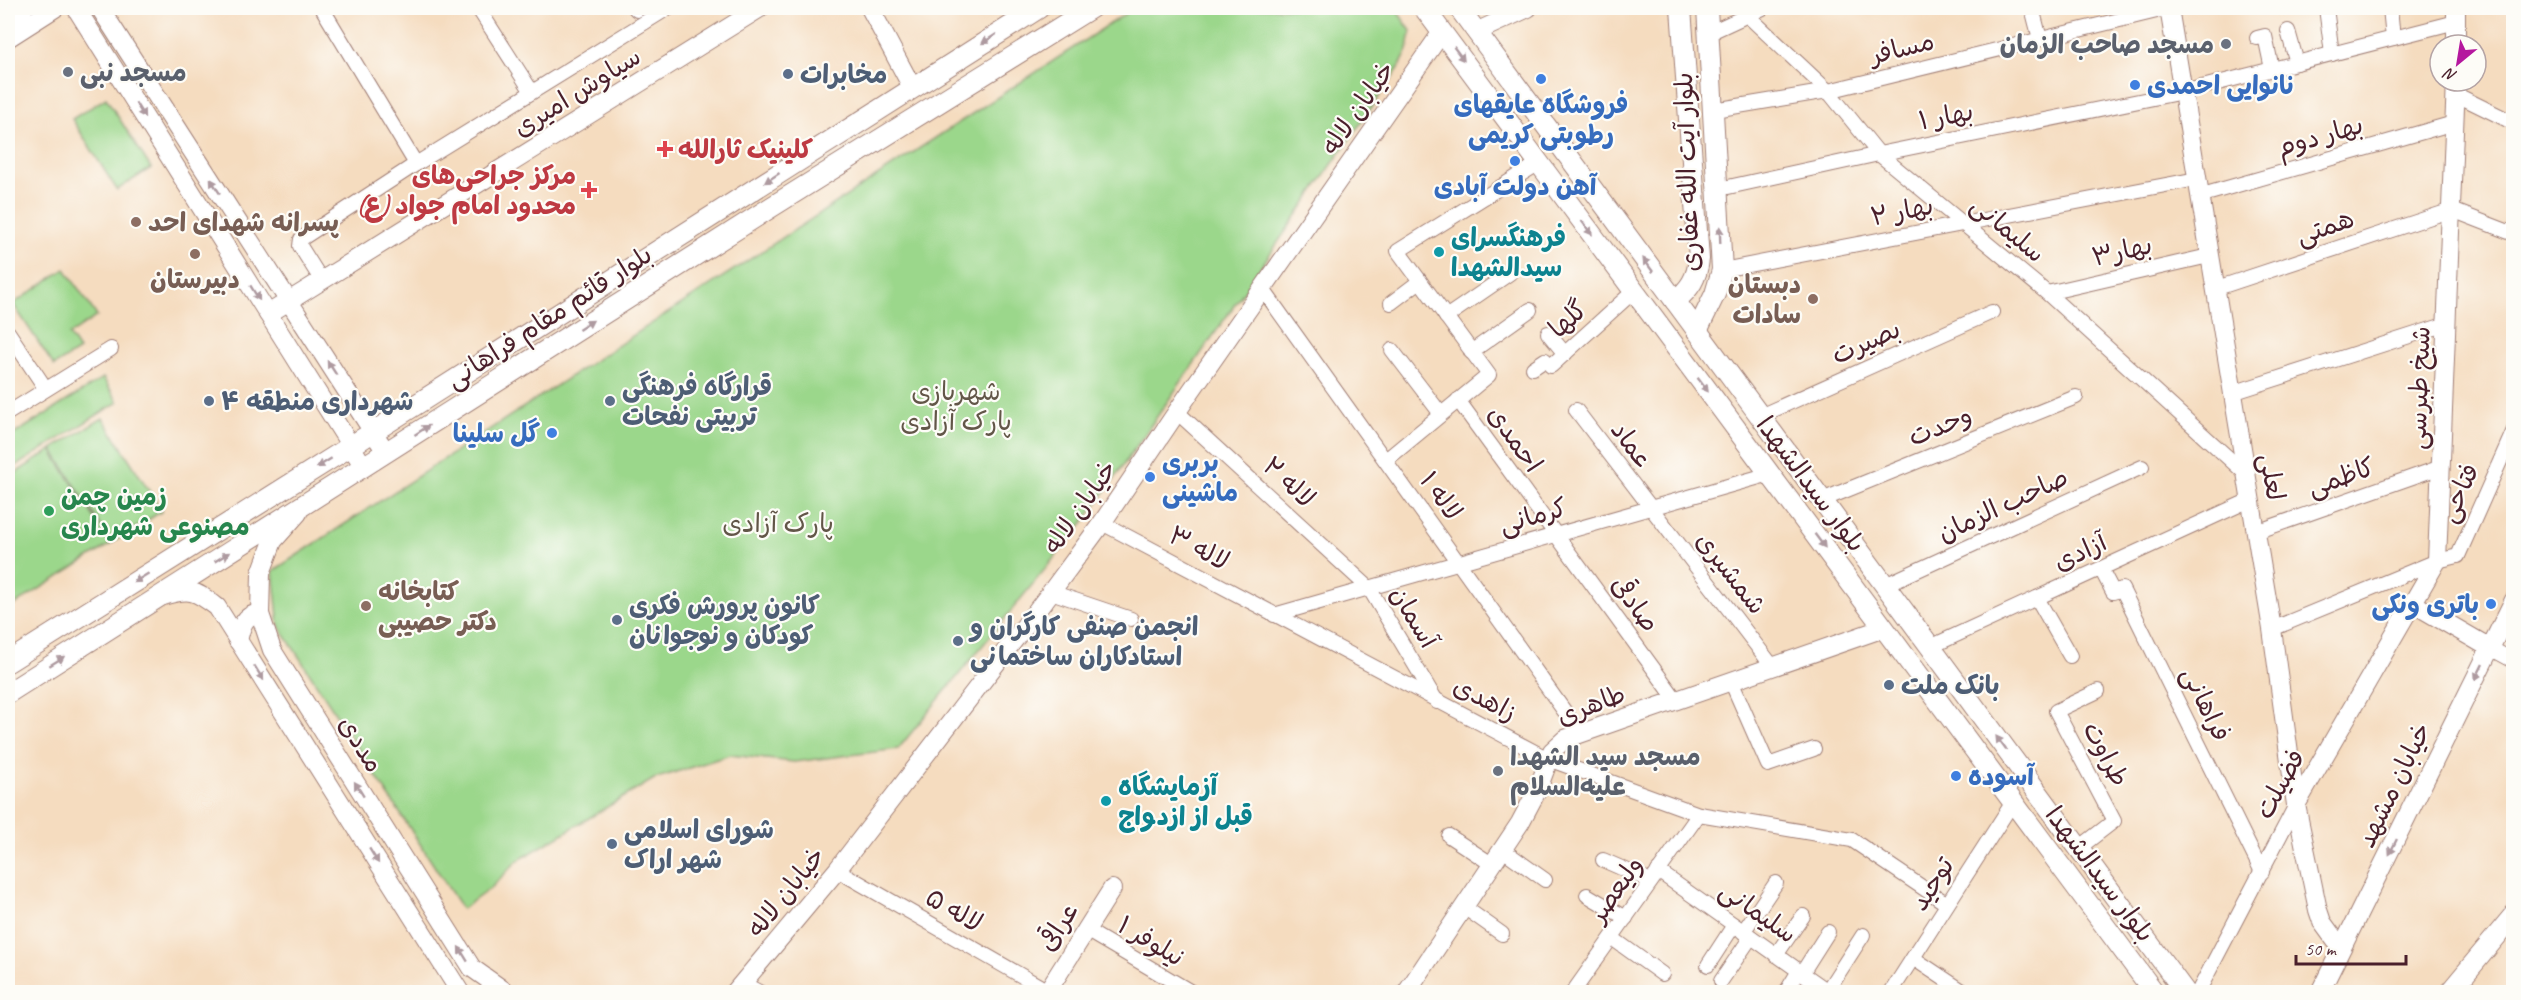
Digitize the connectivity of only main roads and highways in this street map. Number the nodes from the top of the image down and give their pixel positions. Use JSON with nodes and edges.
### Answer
{"nodes":[{"id":1,"x":1039,"y":8,"type":"edge"},
{"id":2,"x":1091,"y":8,"type":"edge"},
{"id":3,"x":1424,"y":8,"type":"edge"},
{"id":4,"x":1459,"y":8,"type":"edge"},
{"id":5,"x":1681,"y":8,"type":"edge"},
{"id":6,"x":1707,"y":8,"type":"edge"},
{"id":7,"x":1719,"y":189,"type":"junction"},
{"id":8,"x":1694,"y":191,"type":"junction"},
{"id":9,"x":1675,"y":301,"type":"junction"},
{"id":10,"x":1697,"y":331,"type":"junction"},
{"id":11,"x":1760,"y":416,"type":"junction"},
{"id":12,"x":1735,"y":427,"type":"junction"},
{"id":13,"x":8,"y":662,"type":"edge"},
{"id":14,"x":8,"y":693,"type":"edge"},
{"id":15,"x":2514,"y":915,"type":"edge"},
{"id":16,"x":2154,"y":993,"type":"edge"},
{"id":17,"x":2185,"y":993,"type":"edge"},
{"id":18,"x":2450,"y":993,"type":"edge"}],
"edges":[{"from":1,"to":13,"type":"main road","name":"بلوار قائم مقام فراهانی","one_way":true},
{"from":14,"to":2,"type":"main road","name":"بلوار قائم مقام فراهانی","one_way":true},
{"from":3,"to":12,"type":"main road","name":"بلوار سیدالشهدا","one_way":true},
{"from":9,"to":4,"type":"main road","name":"بلوار سیدالشهدا","one_way":true},
{"from":5,"to":8,"type":"main road","name":"بلوار آیت الله غفاری"},
{"from":6,"to":7,"type":"main road","name":"بلوار آیت الله غفاری"},
{"from":7,"to":8,"type":"main road"},
{"from":10,"to":7,"type":"main road","name":"بلوار آیت الله غفاری","one_way":true},
{"from":8,"to":9,"type":"main road","name":"بلوار آیت الله غفاری"},
{"from":9,"to":10,"type":"main road","name":"بلوار سیدالشهدا"},
{"from":10,"to":11,"type":"main road","name":"بلوار سیدالشهدا"},
{"from":11,"to":12,"type":"main road"},
{"from":17,"to":11,"type":"main road","name":"بلوار سیدالشهدا","one_way":true},
{"from":12,"to":16,"type":"main road","name":"بلوار سیدالشهدا","one_way":true},
{"from":15,"to":18,"type":"main road"}]}
